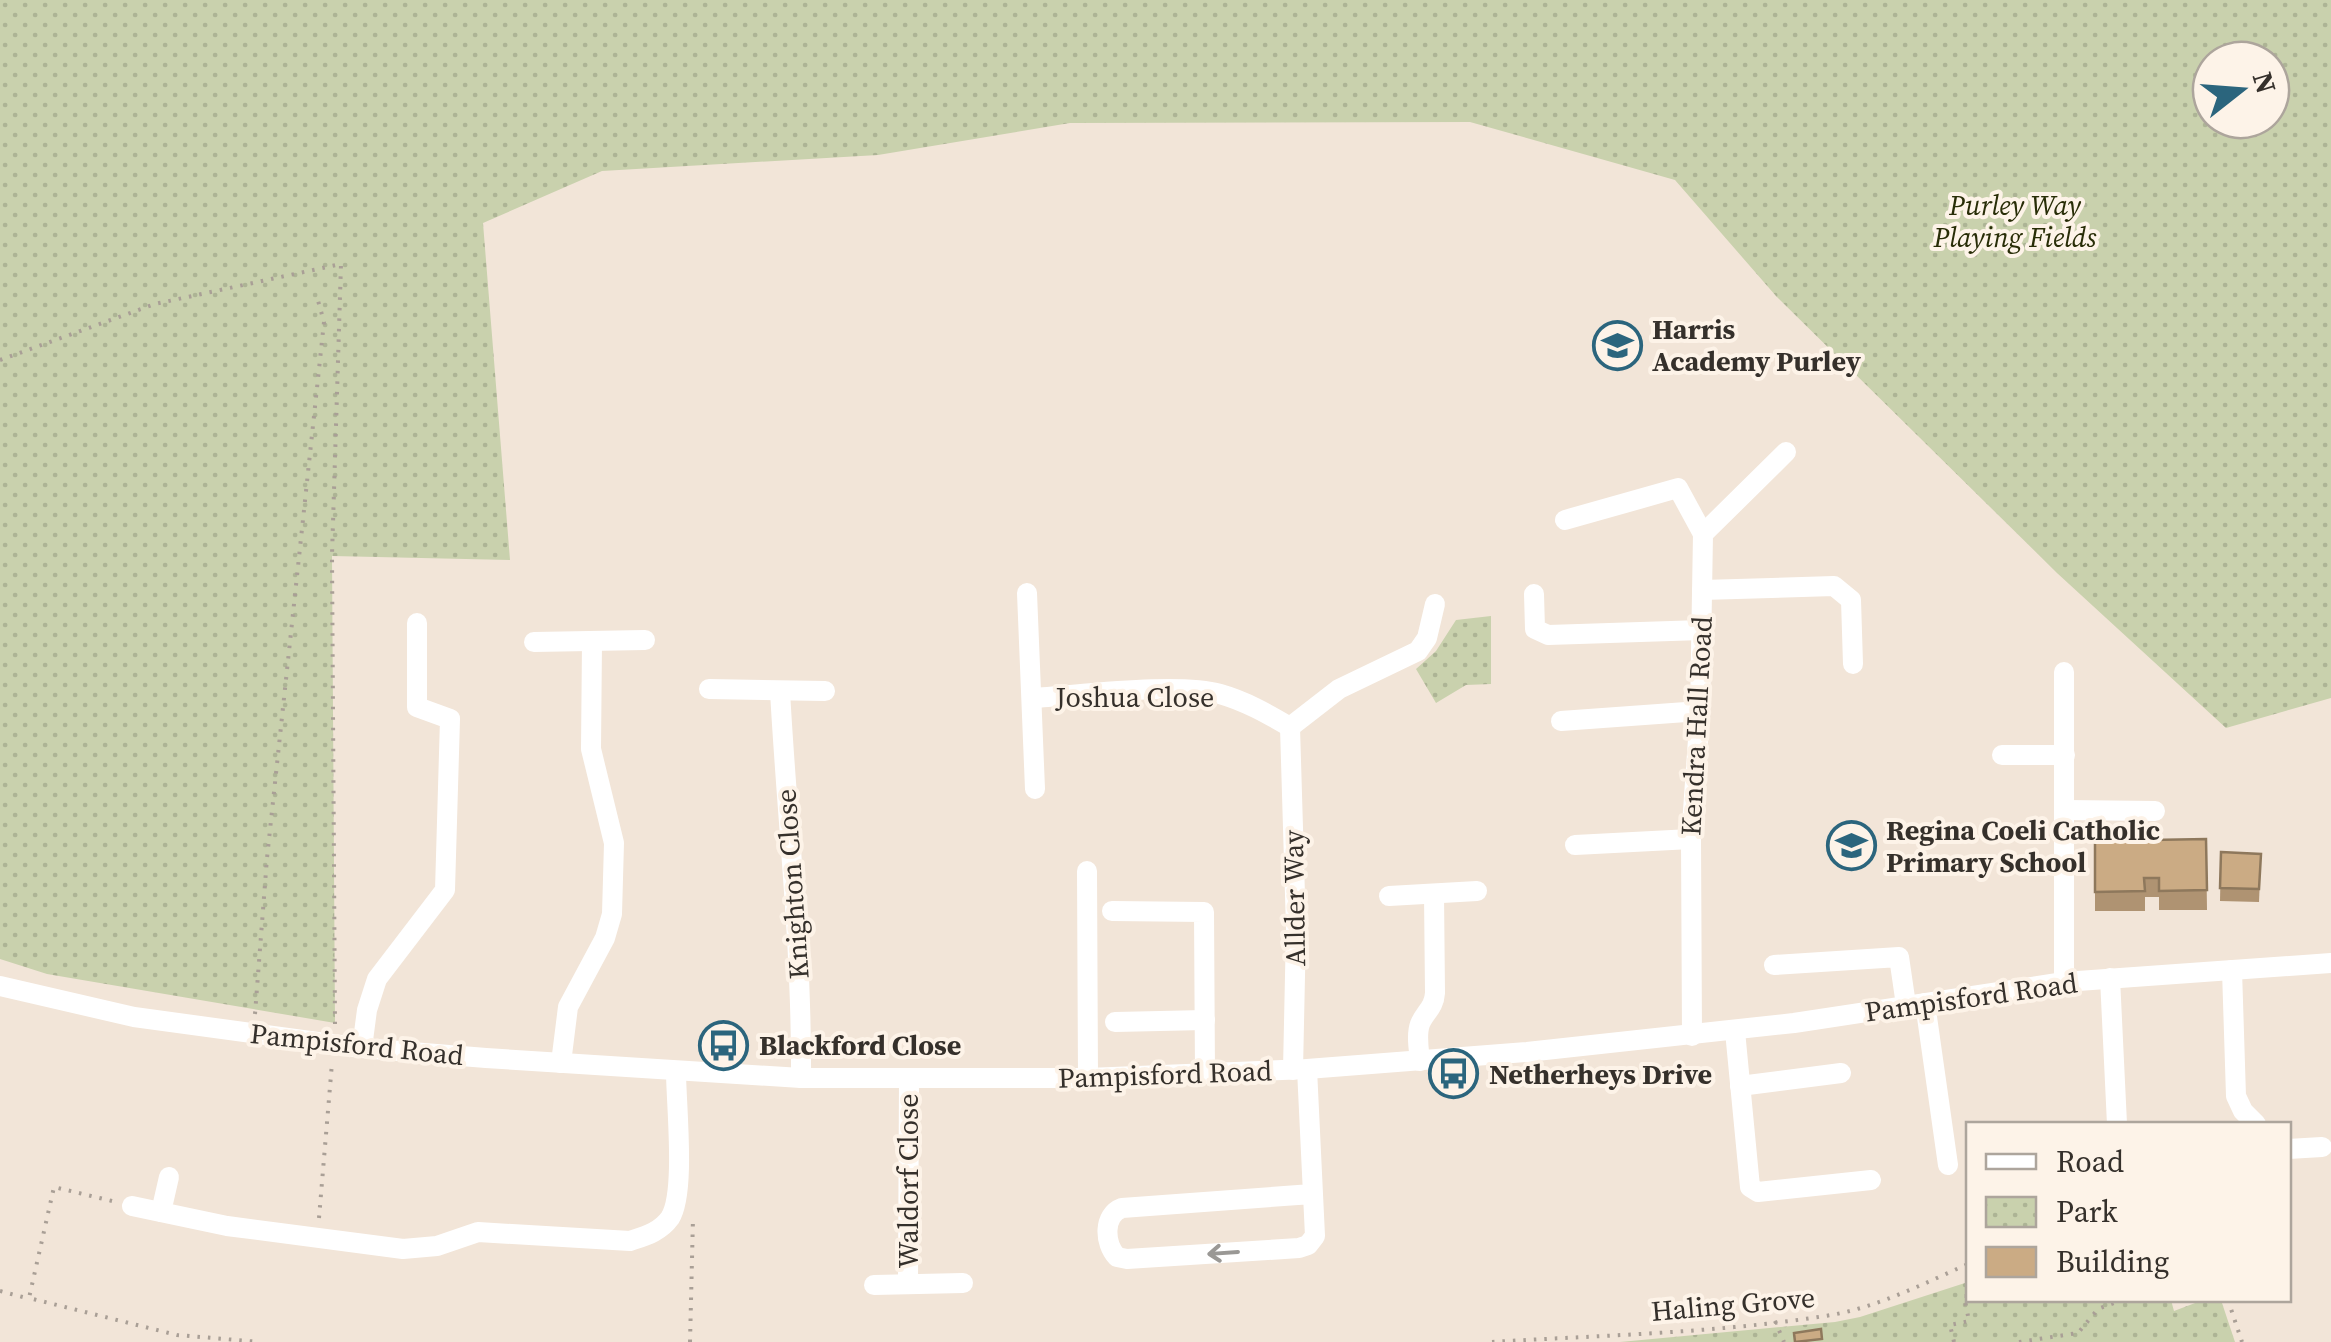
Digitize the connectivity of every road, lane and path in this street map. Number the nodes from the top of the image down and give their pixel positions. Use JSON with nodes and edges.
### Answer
{"nodes":[{"id":1,"x":317,"y":297,"type":"dead end"},
{"id":2,"x":0,"y":360,"type":"edge"},
{"id":3,"x":1786,"y":452,"type":"dead end"},
{"id":4,"x":1565,"y":520,"type":"dead end"},
{"id":5,"x":1703,"y":534,"type":"junction"},
{"id":6,"x":1702,"y":590,"type":"junction"},
{"id":7,"x":1027,"y":593,"type":"dead end"},
{"id":8,"x":1534,"y":594,"type":"dead end"},
{"id":9,"x":1435,"y":604,"type":"dead end"},
{"id":10,"x":416,"y":623,"type":"dead end"},
{"id":11,"x":1702,"y":630,"type":"junction"},
{"id":12,"x":644,"y":640,"type":"dead end"},
{"id":13,"x":534,"y":642,"type":"dead end"},
{"id":14,"x":592,"y":642,"type":"junction"},
{"id":15,"x":1853,"y":664,"type":"dead end"},
{"id":16,"x":2064,"y":672,"type":"dead end"},
{"id":17,"x":709,"y":689,"type":"dead end"},
{"id":18,"x":780,"y":691,"type":"junction"},
{"id":19,"x":825,"y":691,"type":"dead end"},
{"id":20,"x":1033,"y":698,"type":"junction"},
{"id":21,"x":1700,"y":712,"type":"junction"},
{"id":22,"x":1561,"y":722,"type":"dead end"},
{"id":23,"x":1290,"y":727,"type":"junction"},
{"id":24,"x":2002,"y":755,"type":"dead end"},
{"id":25,"x":2065,"y":755,"type":"junction"},
{"id":26,"x":1035,"y":789,"type":"dead end"},
{"id":27,"x":2065,"y":810,"type":"junction"},
{"id":28,"x":2155,"y":811,"type":"dead end"},
{"id":29,"x":1691,"y":839,"type":"junction"},
{"id":30,"x":1575,"y":845,"type":"dead end"},
{"id":31,"x":1088,"y":871,"type":"dead end"},
{"id":32,"x":1477,"y":891,"type":"dead end"},
{"id":33,"x":1434,"y":894,"type":"junction"},
{"id":34,"x":1389,"y":896,"type":"dead end"},
{"id":35,"x":1112,"y":911,"type":"dead end"},
{"id":36,"x":2331,"y":964,"type":"edge"},
{"id":37,"x":1774,"y":965,"type":"dead end"},
{"id":38,"x":2232,"y":970,"type":"junction"},
{"id":39,"x":2110,"y":978,"type":"junction"},
{"id":40,"x":2064,"y":982,"type":"junction"},
{"id":41,"x":0,"y":986,"type":"edge"},
{"id":42,"x":1915,"y":1004,"type":"junction"},
{"id":43,"x":1205,"y":1020,"type":"junction"},
{"id":44,"x":1115,"y":1022,"type":"dead end"},
{"id":45,"x":1735,"y":1030,"type":"junction"},
{"id":46,"x":254,"y":1033,"type":"junction"},
{"id":47,"x":1692,"y":1036,"type":"junction"},
{"id":48,"x":334,"y":1044,"type":"junction"},
{"id":49,"x":362,"y":1048,"type":"junction"},
{"id":50,"x":1420,"y":1061,"type":"junction"},
{"id":51,"x":561,"y":1063,"type":"junction"},
{"id":52,"x":1300,"y":1070,"type":"junction"},
{"id":53,"x":676,"y":1072,"type":"junction"},
{"id":54,"x":1842,"y":1073,"type":"dead end"},
{"id":55,"x":1205,"y":1074,"type":"junction"},
{"id":56,"x":801,"y":1078,"type":"junction"},
{"id":57,"x":1088,"y":1078,"type":"junction"},
{"id":58,"x":908,"y":1079,"type":"junction"},
{"id":59,"x":1740,"y":1086,"type":"junction"},
{"id":60,"x":2117,"y":1122,"type":"edge"},
{"id":61,"x":2254,"y":1122,"type":"edge"},
{"id":62,"x":2322,"y":1148,"type":"dead end"},
{"id":63,"x":2291,"y":1149,"type":"edge"},
{"id":64,"x":1948,"y":1165,"type":"dead end"},
{"id":65,"x":169,"y":1177,"type":"dead end"},
{"id":66,"x":1871,"y":1180,"type":"dead end"},
{"id":67,"x":678,"y":1192,"type":"junction"},
{"id":68,"x":1312,"y":1194,"type":"junction"},
{"id":69,"x":132,"y":1206,"type":"joint"},
{"id":70,"x":162,"y":1212,"type":"junction"},
{"id":71,"x":317,"y":1240,"type":"junction"},
{"id":72,"x":1966,"y":1265,"type":"edge"},
{"id":73,"x":962,"y":1283,"type":"dead end"},
{"id":74,"x":908,"y":1284,"type":"junction"},
{"id":75,"x":874,"y":1285,"type":"dead end"},
{"id":76,"x":0,"y":1291,"type":"edge"},
{"id":77,"x":1966,"y":1296,"type":"edge"},
{"id":78,"x":29,"y":1298,"type":"junction"},
{"id":79,"x":2117,"y":1302,"type":"edge"},
{"id":80,"x":2229,"y":1302,"type":"edge"},
{"id":81,"x":1775,"y":1321,"type":"junction"},
{"id":82,"x":2043,"y":1340,"type":"edge"},
{"id":83,"x":260,"y":1342,"type":"edge"},
{"id":84,"x":690,"y":1342,"type":"edge"},
{"id":85,"x":1492,"y":1342,"type":"edge"},
{"id":86,"x":1784,"y":1342,"type":"edge"},
{"id":87,"x":1954,"y":1342,"type":"edge"},
{"id":88,"x":2019,"y":1342,"type":"edge"},
{"id":89,"x":2242,"y":1342,"type":"edge"}],
"edges":[{"from":1,"to":46,"type":"path"},
{"from":2,"to":48,"type":"path"},
{"from":3,"to":5,"type":"street"},
{"from":4,"to":5,"type":"street"},
{"from":5,"to":6,"type":"street","name":"Kendra Hall Road"},
{"from":6,"to":11,"type":"street","name":"Kendra Hall Road"},
{"from":6,"to":15,"type":"street"},
{"from":7,"to":20,"type":"street","name":"Joshua Close"},
{"from":8,"to":11,"type":"street"},
{"from":9,"to":23,"type":"street"},
{"from":10,"to":49,"type":"street"},
{"from":11,"to":21,"type":"street","name":"Kendra Hall Road"},
{"from":12,"to":14,"type":"street"},
{"from":13,"to":14,"type":"street"},
{"from":14,"to":51,"type":"street"},
{"from":16,"to":25,"type":"street"},
{"from":17,"to":18,"type":"street"},
{"from":18,"to":19,"type":"street"},
{"from":18,"to":56,"type":"street","name":"Knighton Close"},
{"from":20,"to":23,"type":"street","name":"Joshua Close"},
{"from":20,"to":26,"type":"street","name":"Joshua Close"},
{"from":21,"to":22,"type":"street"},
{"from":21,"to":29,"type":"street","name":"Kendra Hall Road"},
{"from":23,"to":52,"type":"street","name":"Allder Way"},
{"from":24,"to":25,"type":"street"},
{"from":25,"to":27,"type":"street"},
{"from":27,"to":28,"type":"street"},
{"from":27,"to":40,"type":"street"},
{"from":29,"to":30,"type":"street"},
{"from":29,"to":47,"type":"street","name":"Kendra Hall Road"},
{"from":31,"to":57,"type":"street"},
{"from":32,"to":33,"type":"street"},
{"from":33,"to":34,"type":"street"},
{"from":33,"to":50,"type":"street"},
{"from":35,"to":43,"type":"street"},
{"from":36,"to":38,"type":"street","name":"Pampisford Road"},
{"from":37,"to":42,"type":"street"},
{"from":38,"to":39,"type":"street","name":"Pampisford Road"},
{"from":38,"to":61,"type":"street"},
{"from":39,"to":40,"type":"street","name":"Pampisford Road"},
{"from":39,"to":60,"type":"street"},
{"from":40,"to":42,"type":"street","name":"Pampisford Road"},
{"from":41,"to":46,"type":"street","name":"Pampisford Road"},
{"from":42,"to":45,"type":"street","name":"Pampisford Road"},
{"from":42,"to":64,"type":"street"},
{"from":43,"to":44,"type":"street"},
{"from":43,"to":55,"type":"street"},
{"from":45,"to":47,"type":"street","name":"Pampisford Road"},
{"from":45,"to":59,"type":"street"},
{"from":46,"to":48,"type":"street","name":"Pampisford Road"},
{"from":47,"to":50,"type":"street","name":"Pampisford Road"},
{"from":48,"to":49,"type":"street","name":"Pampisford Road"},
{"from":48,"to":71,"type":"path"},
{"from":49,"to":51,"type":"street","name":"Pampisford Road"},
{"from":50,"to":52,"type":"street","name":"Pampisford Road"},
{"from":51,"to":53,"type":"street","name":"Pampisford Road"},
{"from":52,"to":55,"type":"street","name":"Pampisford Road"},
{"from":52,"to":68,"type":"street"},
{"from":53,"to":56,"type":"street","name":"Pampisford Road"},
{"from":53,"to":67,"type":"street"},
{"from":54,"to":59,"type":"street"},
{"from":55,"to":57,"type":"street","name":"Pampisford Road"},
{"from":56,"to":58,"type":"street","name":"Pampisford Road"},
{"from":57,"to":58,"type":"street","name":"Pampisford Road"},
{"from":58,"to":74,"type":"street","name":"Waldorf Close"},
{"from":59,"to":66,"type":"street"},
{"from":62,"to":63,"type":"street"},
{"from":65,"to":70,"type":"street"},
{"from":67,"to":71,"type":"street"},
{"from":67,"to":84,"type":"path"},
{"from":68,"to":68,"type":"street","one_way":true},
{"from":69,"to":70,"type":"street"},
{"from":69,"to":78,"type":"path"},
{"from":70,"to":71,"type":"street"},
{"from":72,"to":81,"type":"path","name":"Haling Grove"},
{"from":73,"to":74,"type":"street","name":"Waldorf Close"},
{"from":74,"to":75,"type":"street","name":"Waldorf Close"},
{"from":76,"to":78,"type":"path"},
{"from":77,"to":87,"type":"path"},
{"from":78,"to":83,"type":"path"},
{"from":79,"to":82,"type":"path"},
{"from":80,"to":89,"type":"path"},
{"from":81,"to":85,"type":"path","name":"Haling Grove"},
{"from":81,"to":86,"type":"path"},
{"from":82,"to":88,"type":"path"}]}
